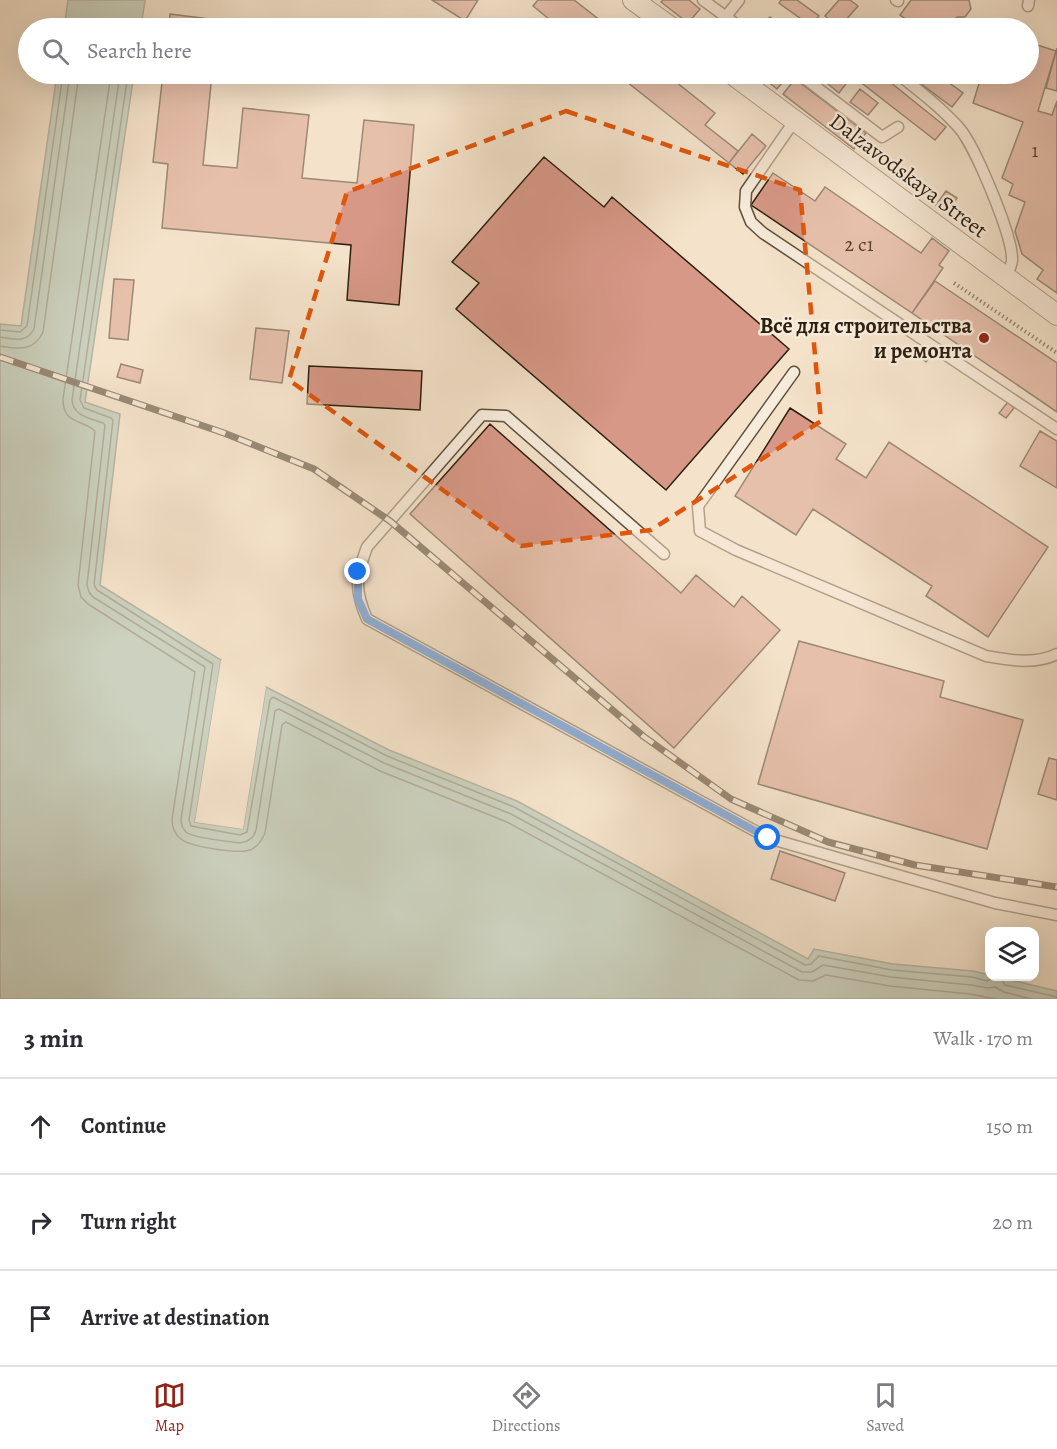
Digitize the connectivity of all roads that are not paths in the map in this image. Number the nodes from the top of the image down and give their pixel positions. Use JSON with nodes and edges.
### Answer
{"nodes":[{"id":1,"x":633,"y":0,"type":"edge"},
{"id":2,"x":703,"y":0,"type":"edge"},
{"id":3,"x":739,"y":0,"type":"edge"},
{"id":4,"x":726,"y":17,"type":"joint"},
{"id":5,"x":658,"y":18,"type":"edge"},
{"id":6,"x":746,"y":84,"type":"edge"},
{"id":7,"x":812,"y":84,"type":"edge"},
{"id":8,"x":910,"y":84,"type":"edge"},
{"id":9,"x":795,"y":120,"type":"junction"},
{"id":10,"x":898,"y":127,"type":"dead end"},
{"id":11,"x":1006,"y":277,"type":"junction"},
{"id":12,"x":1057,"y":315,"type":"edge"},
{"id":13,"x":794,"y":372,"type":"dead end"},
{"id":14,"x":1057,"y":429,"type":"edge"},
{"id":15,"x":664,"y":554,"type":"dead end"},
{"id":16,"x":1057,"y":654,"type":"edge"},
{"id":17,"x":1057,"y":915,"type":"edge"}],
"edges":[{"from":1,"to":5,"type":"street"},
{"from":2,"to":4,"type":"lane"},
{"from":3,"to":4,"type":"lane"},
{"from":6,"to":9,"type":"street","name":"Dalzavodskaya Street"},
{"from":7,"to":10,"type":"lane"},
{"from":8,"to":11,"type":"lane"},
{"from":9,"to":11,"type":"street","name":"Dalzavodskaya Street"},
{"from":9,"to":14,"type":"lane"},
{"from":11,"to":12,"type":"street","name":"Dalzavodskaya Street"},
{"from":13,"to":16,"type":"lane"},
{"from":15,"to":17,"type":"lane"}]}
